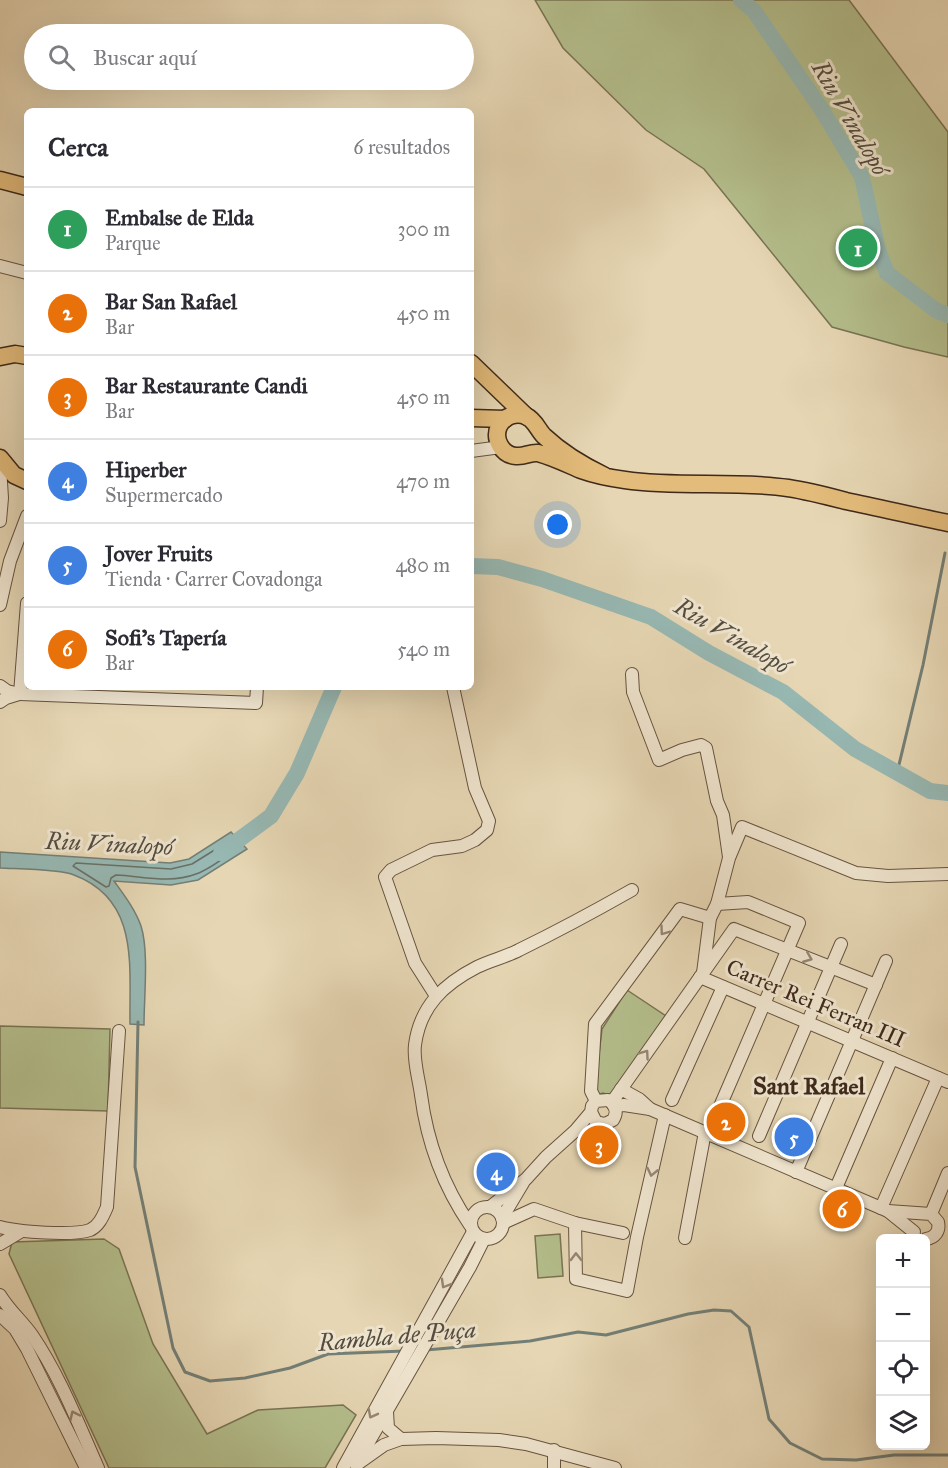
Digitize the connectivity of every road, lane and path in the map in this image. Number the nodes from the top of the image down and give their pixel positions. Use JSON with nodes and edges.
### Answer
{"nodes":[{"id":1,"x":0,"y":180,"type":"edge"},
{"id":2,"x":24,"y":187,"type":"edge"},
{"id":3,"x":0,"y":266,"type":"edge"},
{"id":4,"x":24,"y":272,"type":"edge"},
{"id":5,"x":474,"y":366,"type":"edge"},
{"id":6,"x":497,"y":389,"type":"junction"},
{"id":7,"x":505,"y":418,"type":"junction"},
{"id":8,"x":474,"y":419,"type":"edge"},
{"id":9,"x":474,"y":420,"type":"edge"},
{"id":10,"x":532,"y":423,"type":"junction"},
{"id":11,"x":499,"y":441,"type":"junction"},
{"id":12,"x":474,"y":450,"type":"edge"},
{"id":13,"x":529,"y":453,"type":"junction"},
{"id":14,"x":0,"y":458,"type":"edge"},
{"id":15,"x":0,"y":466,"type":"edge"},
{"id":16,"x":605,"y":476,"type":"junction"},
{"id":17,"x":24,"y":480,"type":"edge"},
{"id":18,"x":0,"y":521,"type":"edge"},
{"id":19,"x":24,"y":523,"type":"edge"},
{"id":20,"x":948,"y":523,"type":"edge"},
{"id":21,"x":0,"y":605,"type":"edge"},
{"id":22,"x":24,"y":642,"type":"edge"},
{"id":23,"x":632,"y":674,"type":"dead end"},
{"id":24,"x":0,"y":686,"type":"edge"},
{"id":25,"x":180,"y":690,"type":"edge"},
{"id":26,"x":256,"y":690,"type":"edge"},
{"id":27,"x":454,"y":690,"type":"edge"},
{"id":28,"x":101,"y":693,"type":"edge"},
{"id":29,"x":20,"y":694,"type":"junction"},
{"id":30,"x":180,"y":700,"type":"junction"},
{"id":31,"x":0,"y":702,"type":"edge"},
{"id":32,"x":729,"y":858,"type":"junction"},
{"id":33,"x":948,"y":874,"type":"edge"},
{"id":34,"x":632,"y":890,"type":"dead end"},
{"id":35,"x":717,"y":904,"type":"junction"},
{"id":36,"x":710,"y":918,"type":"junction"},
{"id":37,"x":841,"y":944,"type":"dead end"},
{"id":38,"x":787,"y":950,"type":"junction"},
{"id":39,"x":886,"y":961,"type":"dead end"},
{"id":40,"x":831,"y":967,"type":"junction"},
{"id":41,"x":702,"y":975,"type":"junction"},
{"id":42,"x":876,"y":985,"type":"junction"},
{"id":43,"x":723,"y":987,"type":"junction"},
{"id":44,"x":436,"y":996,"type":"junction"},
{"id":45,"x":764,"y":1004,"type":"junction"},
{"id":46,"x":807,"y":1022,"type":"junction"},
{"id":47,"x":119,"y":1030,"type":"dead end"},
{"id":48,"x":852,"y":1041,"type":"junction"},
{"id":49,"x":892,"y":1058,"type":"junction"},
{"id":50,"x":943,"y":1080,"type":"edge"},
{"id":51,"x":621,"y":1089,"type":"junction"},
{"id":52,"x":672,"y":1100,"type":"dead end"},
{"id":53,"x":614,"y":1108,"type":"junction"},
{"id":54,"x":645,"y":1109,"type":"junction"},
{"id":55,"x":594,"y":1112,"type":"junction"},
{"id":56,"x":665,"y":1115,"type":"junction"},
{"id":57,"x":715,"y":1118,"type":"dead end"},
{"id":58,"x":705,"y":1132,"type":"junction"},
{"id":59,"x":759,"y":1136,"type":"dead end"},
{"id":60,"x":796,"y":1172,"type":"junction"},
{"id":61,"x":948,"y":1173,"type":"edge"},
{"id":62,"x":526,"y":1179,"type":"junction"},
{"id":63,"x":836,"y":1188,"type":"junction"},
{"id":64,"x":459,"y":1204,"type":"junction"},
{"id":65,"x":485,"y":1208,"type":"junction"},
{"id":66,"x":885,"y":1209,"type":"junction"},
{"id":67,"x":925,"y":1214,"type":"junction"},
{"id":68,"x":502,"y":1221,"type":"junction"},
{"id":69,"x":575,"y":1223,"type":"junction"},
{"id":70,"x":0,"y":1227,"type":"edge"},
{"id":71,"x":472,"y":1228,"type":"junction"},
{"id":72,"x":20,"y":1232,"type":"junction"},
{"id":73,"x":623,"y":1233,"type":"dead end"},
{"id":74,"x":932,"y":1235,"type":"edge"},
{"id":75,"x":685,"y":1238,"type":"dead end"},
{"id":76,"x":484,"y":1239,"type":"junction"},
{"id":77,"x":0,"y":1244,"type":"edge"},
{"id":78,"x":0,"y":1295,"type":"edge"},
{"id":79,"x":0,"y":1315,"type":"edge"},
{"id":80,"x":387,"y":1412,"type":"junction"},
{"id":81,"x":401,"y":1440,"type":"junction"},
{"id":82,"x":554,"y":1450,"type":"junction"},
{"id":83,"x":355,"y":1466,"type":"edge"},
{"id":84,"x":86,"y":1468,"type":"edge"},
{"id":85,"x":98,"y":1468,"type":"edge"},
{"id":86,"x":343,"y":1468,"type":"edge"},
{"id":87,"x":554,"y":1468,"type":"edge"},
{"id":88,"x":615,"y":1468,"type":"edge"}],
"edges":[{"from":1,"to":2,"type":"main road"},
{"from":3,"to":4,"type":"street"},
{"from":5,"to":6,"type":"main road"},
{"from":6,"to":7,"type":"main road"},
{"from":6,"to":10,"type":"main road"},
{"from":7,"to":8,"type":"main road"},
{"from":7,"to":10,"type":"main road"},
{"from":7,"to":11,"type":"main road"},
{"from":9,"to":11,"type":"main road"},
{"from":10,"to":13,"type":"main road"},
{"from":10,"to":16,"type":"main road"},
{"from":11,"to":12,"type":"street"},
{"from":11,"to":13,"type":"main road"},
{"from":13,"to":16,"type":"main road"},
{"from":14,"to":17,"type":"main road"},
{"from":15,"to":18,"type":"street"},
{"from":16,"to":20,"type":"main road"},
{"from":19,"to":21,"type":"street"},
{"from":22,"to":29,"type":"street"},
{"from":23,"to":32,"type":"street"},
{"from":24,"to":29,"type":"street"},
{"from":25,"to":30,"type":"street"},
{"from":26,"to":30,"type":"street"},
{"from":27,"to":44,"type":"street"},
{"from":28,"to":29,"type":"street"},
{"from":28,"to":30,"type":"street"},
{"from":29,"to":31,"type":"street"},
{"from":32,"to":33,"type":"street"},
{"from":32,"to":35,"type":"street"},
{"from":34,"to":44,"type":"street"},
{"from":35,"to":36,"type":"street"},
{"from":35,"to":38,"type":"street"},
{"from":36,"to":41,"type":"street"},
{"from":36,"to":55,"type":"street","one_way":true},
{"from":37,"to":40,"type":"street"},
{"from":38,"to":40,"type":"street","one_way":true},
{"from":38,"to":41,"type":"street"},
{"from":38,"to":45,"type":"street"},
{"from":39,"to":42,"type":"street"},
{"from":40,"to":42,"type":"street"},
{"from":40,"to":46,"type":"street"},
{"from":41,"to":43,"type":"street","name":"Carrer Rei Ferran III"},
{"from":51,"to":41,"type":"street","one_way":true},
{"from":42,"to":48,"type":"street"},
{"from":43,"to":45,"type":"street","name":"Carrer Rei Ferran III"},
{"from":43,"to":52,"type":"street"},
{"from":44,"to":64,"type":"street"},
{"from":45,"to":46,"type":"street","name":"Carrer Rei Ferran III"},
{"from":45,"to":57,"type":"street"},
{"from":46,"to":48,"type":"street","name":"Carrer Rei Ferran III"},
{"from":46,"to":59,"type":"street"},
{"from":47,"to":72,"type":"street"},
{"from":48,"to":49,"type":"street","name":"Carrer Rei Ferran III"},
{"from":48,"to":60,"type":"street"},
{"from":49,"to":50,"type":"street","name":"Carrer Rei Ferran III"},
{"from":49,"to":63,"type":"street"},
{"from":50,"to":66,"type":"street"},
{"from":51,"to":53,"type":"street"},
{"from":51,"to":54,"type":"street"},
{"from":53,"to":54,"type":"street"},
{"from":53,"to":55,"type":"street"},
{"from":53,"to":55,"type":"street"},
{"from":54,"to":56,"type":"street"},
{"from":55,"to":62,"type":"street"},
{"from":56,"to":58,"type":"street"},
{"from":56,"to":69,"type":"street","one_way":true},
{"from":58,"to":60,"type":"street"},
{"from":58,"to":75,"type":"street"},
{"from":60,"to":63,"type":"street"},
{"from":61,"to":67,"type":"street"},
{"from":62,"to":65,"type":"street"},
{"from":62,"to":68,"type":"street"},
{"from":63,"to":66,"type":"street"},
{"from":64,"to":65,"type":"street"},
{"from":64,"to":71,"type":"street"},
{"from":65,"to":68,"type":"street"},
{"from":65,"to":71,"type":"street"},
{"from":66,"to":67,"type":"street"},
{"from":66,"to":74,"type":"street"},
{"from":67,"to":74,"type":"street"},
{"from":67,"to":74,"type":"street"},
{"from":68,"to":69,"type":"street"},
{"from":68,"to":76,"type":"street"},
{"from":69,"to":73,"type":"street"},
{"from":70,"to":72,"type":"street"},
{"from":71,"to":76,"type":"street"},
{"from":71,"to":86,"type":"street","one_way":true},
{"from":72,"to":77,"type":"street"},
{"from":76,"to":80,"type":"street"},
{"from":85,"to":78,"type":"street","one_way":true},
{"from":79,"to":84,"type":"street"},
{"from":80,"to":81,"type":"street"},
{"from":80,"to":83,"type":"street"},
{"from":81,"to":82,"type":"street"},
{"from":81,"to":83,"type":"street"},
{"from":82,"to":87,"type":"street"},
{"from":82,"to":88,"type":"street"}]}
